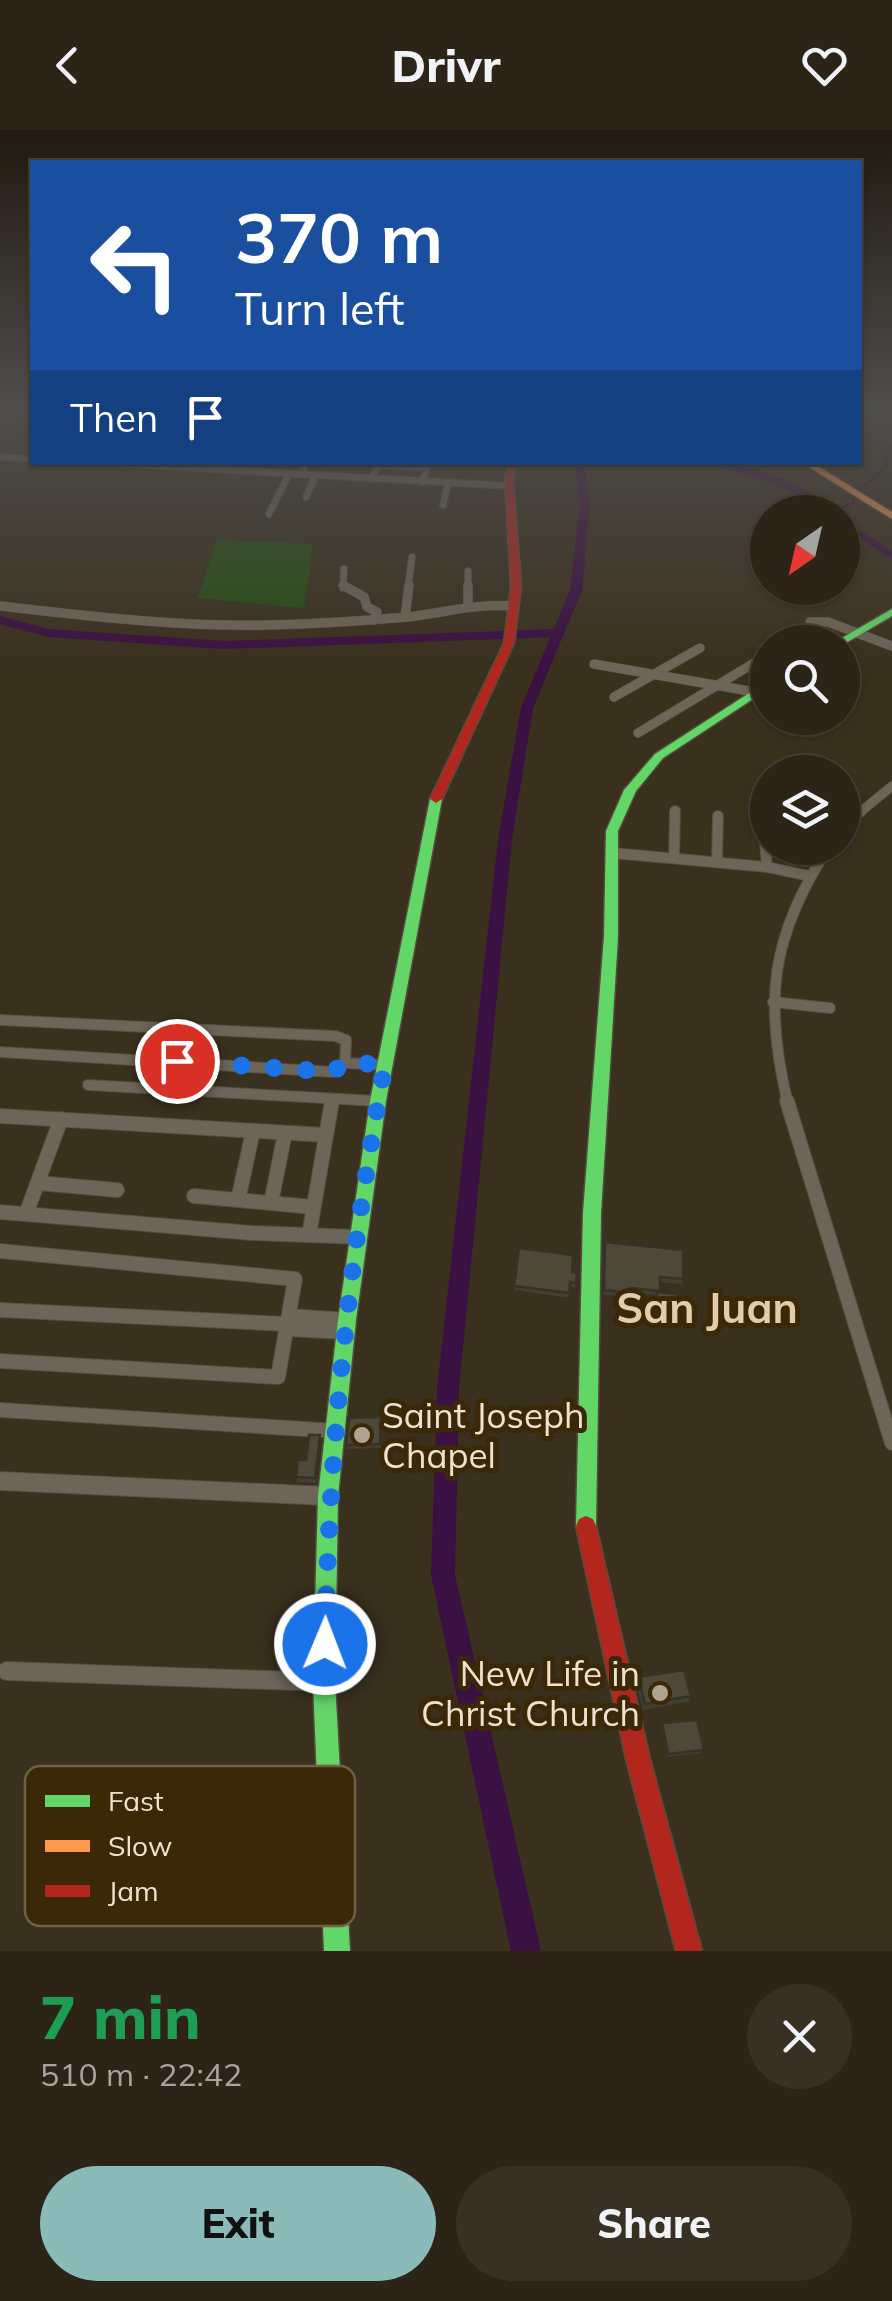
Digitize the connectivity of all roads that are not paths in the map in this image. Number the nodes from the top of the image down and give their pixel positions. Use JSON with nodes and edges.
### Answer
{"nodes":[{"id":1,"x":278,"y":495,"type":"edge"},
{"id":2,"x":445,"y":495,"type":"edge"},
{"id":3,"x":511,"y":495,"type":"edge"},
{"id":4,"x":862,"y":495,"type":"edge"},
{"id":5,"x":443,"y":505,"type":"dead end"},
{"id":6,"x":268,"y":514,"type":"dead end"},
{"id":7,"x":892,"y":516,"type":"edge"},
{"id":8,"x":412,"y":557,"type":"dead end"},
{"id":9,"x":344,"y":569,"type":"dead end"},
{"id":10,"x":468,"y":571,"type":"dead end"},
{"id":11,"x":468,"y":604,"type":"junction"},
{"id":12,"x":0,"y":606,"type":"edge"},
{"id":13,"x":513,"y":606,"type":"junction"},
{"id":14,"x":892,"y":612,"type":"edge"},
{"id":15,"x":406,"y":617,"type":"junction"},
{"id":16,"x":374,"y":620,"type":"junction"},
{"id":17,"x":810,"y":622,"type":"dead end"},
{"id":18,"x":832,"y":625,"type":"edge"},
{"id":19,"x":860,"y":630,"type":"edge"},
{"id":20,"x":860,"y":640,"type":"edge"},
{"id":21,"x":892,"y":646,"type":"edge"},
{"id":22,"x":700,"y":648,"type":"dead end"},
{"id":23,"x":594,"y":664,"type":"dead end"},
{"id":24,"x":750,"y":665,"type":"edge"},
{"id":25,"x":655,"y":674,"type":"junction"},
{"id":26,"x":719,"y":685,"type":"junction"},
{"id":27,"x":750,"y":687,"type":"edge"},
{"id":28,"x":750,"y":696,"type":"edge"},
{"id":29,"x":614,"y":697,"type":"dead end"},
{"id":30,"x":638,"y":733,"type":"dead end"},
{"id":31,"x":892,"y":786,"type":"edge"},
{"id":32,"x":675,"y":810,"type":"dead end"},
{"id":33,"x":860,"y":812,"type":"edge"},
{"id":34,"x":718,"y":816,"type":"dead end"},
{"id":35,"x":613,"y":853,"type":"junction"},
{"id":36,"x":674,"y":858,"type":"junction"},
{"id":37,"x":717,"y":862,"type":"junction"},
{"id":38,"x":814,"y":865,"type":"edge"},
{"id":39,"x":768,"y":867,"type":"joint"},
{"id":40,"x":805,"y":875,"type":"junction"},
{"id":41,"x":773,"y":1002,"type":"junction"},
{"id":42,"x":830,"y":1008,"type":"dead end"},
{"id":43,"x":0,"y":1020,"type":"edge"},
{"id":44,"x":188,"y":1029,"type":"junction"},
{"id":45,"x":0,"y":1052,"type":"edge"},
{"id":46,"x":177,"y":1061,"type":"junction"},
{"id":47,"x":345,"y":1062,"type":"junction"},
{"id":48,"x":385,"y":1065,"type":"junction"},
{"id":49,"x":88,"y":1085,"type":"dead end"},
{"id":50,"x":332,"y":1099,"type":"junction"},
{"id":51,"x":378,"y":1101,"type":"junction"},
{"id":52,"x":0,"y":1116,"type":"edge"},
{"id":53,"x":61,"y":1120,"type":"junction"},
{"id":54,"x":253,"y":1131,"type":"junction"},
{"id":55,"x":285,"y":1132,"type":"junction"},
{"id":56,"x":325,"y":1135,"type":"junction"},
{"id":57,"x":38,"y":1183,"type":"junction"},
{"id":58,"x":117,"y":1190,"type":"dead end"},
{"id":59,"x":194,"y":1196,"type":"dead end"},
{"id":60,"x":238,"y":1200,"type":"junction"},
{"id":61,"x":270,"y":1203,"type":"junction"},
{"id":62,"x":314,"y":1206,"type":"junction"},
{"id":63,"x":0,"y":1212,"type":"edge"},
{"id":64,"x":26,"y":1214,"type":"junction"},
{"id":65,"x":309,"y":1235,"type":"junction"},
{"id":66,"x":358,"y":1237,"type":"junction"},
{"id":67,"x":0,"y":1252,"type":"edge"},
{"id":68,"x":0,"y":1310,"type":"edge"},
{"id":69,"x":287,"y":1323,"type":"junction"},
{"id":70,"x":347,"y":1326,"type":"junction"},
{"id":71,"x":0,"y":1361,"type":"edge"},
{"id":72,"x":0,"y":1410,"type":"edge"},
{"id":73,"x":336,"y":1431,"type":"junction"},
{"id":74,"x":892,"y":1443,"type":"edge"},
{"id":75,"x":0,"y":1481,"type":"edge"},
{"id":76,"x":328,"y":1496,"type":"junction"},
{"id":77,"x":7,"y":1671,"type":"dead end"},
{"id":78,"x":324,"y":1682,"type":"junction"},
{"id":79,"x":328,"y":1766,"type":"edge"},
{"id":80,"x":336,"y":1926,"type":"edge"},
{"id":81,"x":337,"y":1951,"type":"edge"},
{"id":82,"x":689,"y":1951,"type":"edge"}],
"edges":[{"from":1,"to":6,"type":"street"},
{"from":2,"to":5,"type":"street"},
{"from":3,"to":13,"type":"street"},
{"from":4,"to":7,"type":"street"},
{"from":8,"to":15,"type":"street"},
{"from":9,"to":16,"type":"street"},
{"from":10,"to":11,"type":"street"},
{"from":11,"to":13,"type":"street"},
{"from":11,"to":15,"type":"street"},
{"from":12,"to":16,"type":"street"},
{"from":13,"to":48,"type":"street"},
{"from":14,"to":19,"type":"street"},
{"from":15,"to":16,"type":"street"},
{"from":17,"to":18,"type":"street"},
{"from":20,"to":21,"type":"street"},
{"from":22,"to":25,"type":"street"},
{"from":23,"to":25,"type":"street"},
{"from":24,"to":26,"type":"street"},
{"from":25,"to":26,"type":"street"},
{"from":25,"to":29,"type":"street"},
{"from":26,"to":27,"type":"street"},
{"from":26,"to":30,"type":"street"},
{"from":28,"to":35,"type":"street"},
{"from":31,"to":33,"type":"street"},
{"from":32,"to":36,"type":"street"},
{"from":34,"to":37,"type":"street"},
{"from":35,"to":36,"type":"street"},
{"from":35,"to":82,"type":"street"},
{"from":36,"to":37,"type":"street"},
{"from":37,"to":39,"type":"street"},
{"from":38,"to":40,"type":"street"},
{"from":39,"to":40,"type":"street"},
{"from":40,"to":41,"type":"street"},
{"from":41,"to":42,"type":"street"},
{"from":41,"to":74,"type":"street"},
{"from":43,"to":44,"type":"street"},
{"from":44,"to":46,"type":"street"},
{"from":44,"to":47,"type":"street"},
{"from":45,"to":46,"type":"street"},
{"from":46,"to":47,"type":"street"},
{"from":47,"to":48,"type":"street"},
{"from":48,"to":51,"type":"street"},
{"from":49,"to":50,"type":"street"},
{"from":50,"to":51,"type":"street"},
{"from":50,"to":56,"type":"street"},
{"from":51,"to":66,"type":"street"},
{"from":52,"to":53,"type":"street"},
{"from":53,"to":54,"type":"street"},
{"from":53,"to":57,"type":"street"},
{"from":54,"to":55,"type":"street"},
{"from":54,"to":60,"type":"street"},
{"from":55,"to":56,"type":"street"},
{"from":55,"to":61,"type":"street"},
{"from":56,"to":62,"type":"street"},
{"from":57,"to":58,"type":"street"},
{"from":57,"to":64,"type":"street"},
{"from":59,"to":60,"type":"street"},
{"from":60,"to":61,"type":"street"},
{"from":61,"to":62,"type":"street"},
{"from":62,"to":65,"type":"street"},
{"from":63,"to":64,"type":"street"},
{"from":64,"to":65,"type":"street"},
{"from":65,"to":66,"type":"street"},
{"from":66,"to":70,"type":"street"},
{"from":67,"to":69,"type":"street"},
{"from":68,"to":69,"type":"street"},
{"from":69,"to":70,"type":"street"},
{"from":69,"to":71,"type":"street"},
{"from":70,"to":73,"type":"street"},
{"from":72,"to":73,"type":"street"},
{"from":73,"to":76,"type":"street"},
{"from":75,"to":76,"type":"street"},
{"from":76,"to":78,"type":"street"},
{"from":77,"to":78,"type":"street"},
{"from":78,"to":79,"type":"street"},
{"from":80,"to":81,"type":"street"}]}
